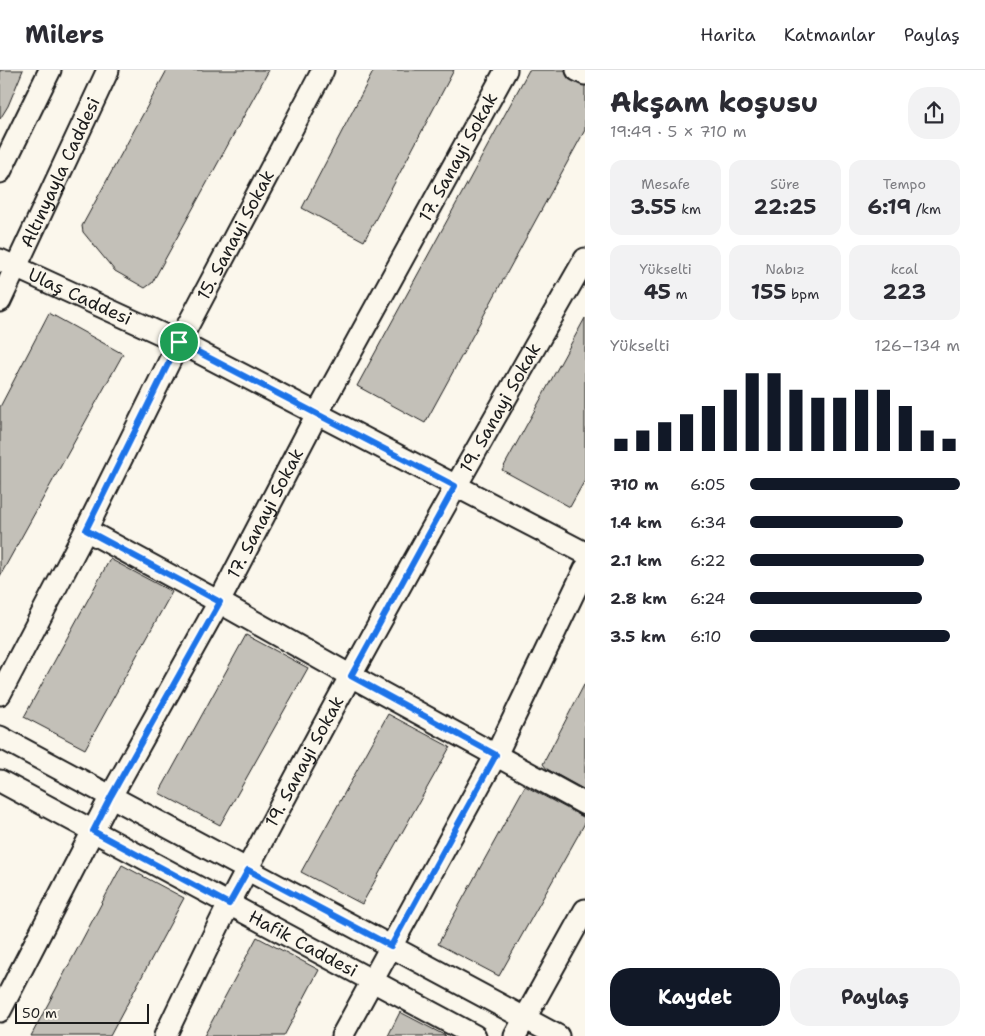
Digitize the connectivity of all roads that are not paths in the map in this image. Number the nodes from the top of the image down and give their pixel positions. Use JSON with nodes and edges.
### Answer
{"nodes":[{"id":1,"x":50,"y":70,"type":"edge"},
{"id":2,"x":108,"y":70,"type":"edge"},
{"id":3,"x":323,"y":70,"type":"edge"},
{"id":4,"x":506,"y":70,"type":"edge"},
{"id":5,"x":577,"y":70,"type":"edge"},
{"id":6,"x":585,"y":74,"type":"edge"},
{"id":7,"x":0,"y":172,"type":"edge"},
{"id":8,"x":585,"y":259,"type":"edge"},
{"id":9,"x":8,"y":264,"type":"edge"},
{"id":10,"x":0,"y":301,"type":"edge"},
{"id":11,"x":179,"y":342,"type":"junction"},
{"id":12,"x":317,"y":414,"type":"junction"},
{"id":13,"x":455,"y":486,"type":"junction"},
{"id":14,"x":86,"y":530,"type":"junction"},
{"id":15,"x":585,"y":553,"type":"edge"},
{"id":16,"x":585,"y":569,"type":"edge"},
{"id":17,"x":220,"y":602,"type":"junction"},
{"id":18,"x":351,"y":676,"type":"junction"},
{"id":19,"x":0,"y":694,"type":"edge"},
{"id":20,"x":0,"y":736,"type":"edge"},
{"id":21,"x":496,"y":755,"type":"junction"},
{"id":22,"x":0,"y":781,"type":"edge"},
{"id":23,"x":111,"y":796,"type":"junction"},
{"id":24,"x":585,"y":804,"type":"edge"},
{"id":25,"x":93,"y":831,"type":"junction"},
{"id":26,"x":248,"y":870,"type":"junction"},
{"id":27,"x":229,"y":904,"type":"junction"},
{"id":28,"x":585,"y":910,"type":"edge"},
{"id":29,"x":391,"y":946,"type":"junction"},
{"id":30,"x":373,"y":981,"type":"junction"},
{"id":31,"x":0,"y":1011,"type":"edge"},
{"id":32,"x":524,"y":1017,"type":"junction"},
{"id":33,"x":165,"y":1036,"type":"edge"},
{"id":34,"x":342,"y":1036,"type":"edge"},
{"id":35,"x":475,"y":1036,"type":"edge"},
{"id":36,"x":515,"y":1036,"type":"edge"},
{"id":37,"x":558,"y":1036,"type":"edge"}],
"edges":[{"from":1,"to":7,"type":"street"},
{"from":2,"to":9,"type":"street","name":"Altınyayla Caddesi"},
{"from":3,"to":11,"type":"street","name":"15. Sanayi Sokak"},
{"from":4,"to":12,"type":"street","name":"17. Sanayi Sokak"},
{"from":5,"to":6,"type":"street"},
{"from":8,"to":13,"type":"street","name":"19. Sanayi Sokak"},
{"from":9,"to":10,"type":"street","name":"Altınyayla Caddesi"},
{"from":9,"to":11,"type":"street","name":"Ulaş Caddesi"},
{"from":11,"to":12,"type":"street","name":"Ulaş Caddesi"},
{"from":11,"to":14,"type":"street","name":"15. Sanayi Sokak"},
{"from":12,"to":13,"type":"street","name":"Ulaş Caddesi"},
{"from":12,"to":17,"type":"street","name":"17. Sanayi Sokak"},
{"from":13,"to":15,"type":"street","name":"Ulaş Caddesi"},
{"from":13,"to":18,"type":"street","name":"19. Sanayi Sokak"},
{"from":14,"to":17,"type":"street"},
{"from":14,"to":19,"type":"street","name":"15. Sanayi Sokak"},
{"from":16,"to":21,"type":"street"},
{"from":17,"to":18,"type":"street"},
{"from":17,"to":23,"type":"street","name":"17. Sanayi Sokak"},
{"from":18,"to":21,"type":"street"},
{"from":18,"to":26,"type":"street","name":"19. Sanayi Sokak"},
{"from":20,"to":23,"type":"street"},
{"from":21,"to":24,"type":"street"},
{"from":21,"to":29,"type":"street"},
{"from":22,"to":25,"type":"street","name":"Hafik Caddesi"},
{"from":23,"to":25,"type":"street","name":"17. Sanayi Sokak"},
{"from":23,"to":26,"type":"street"},
{"from":25,"to":27,"type":"street","name":"Hafik Caddesi"},
{"from":25,"to":31,"type":"street","name":"17. Sanayi Sokak"},
{"from":26,"to":27,"type":"street","name":"19. Sanayi Sokak"},
{"from":26,"to":29,"type":"street"},
{"from":27,"to":30,"type":"street","name":"Hafik Caddesi"},
{"from":27,"to":33,"type":"street","name":"19. Sanayi Sokak"},
{"from":28,"to":32,"type":"street"},
{"from":29,"to":30,"type":"street"},
{"from":29,"to":32,"type":"street"},
{"from":30,"to":34,"type":"street"},
{"from":30,"to":35,"type":"street","name":"Hafik Caddesi"},
{"from":32,"to":36,"type":"street"},
{"from":32,"to":37,"type":"street"}]}
